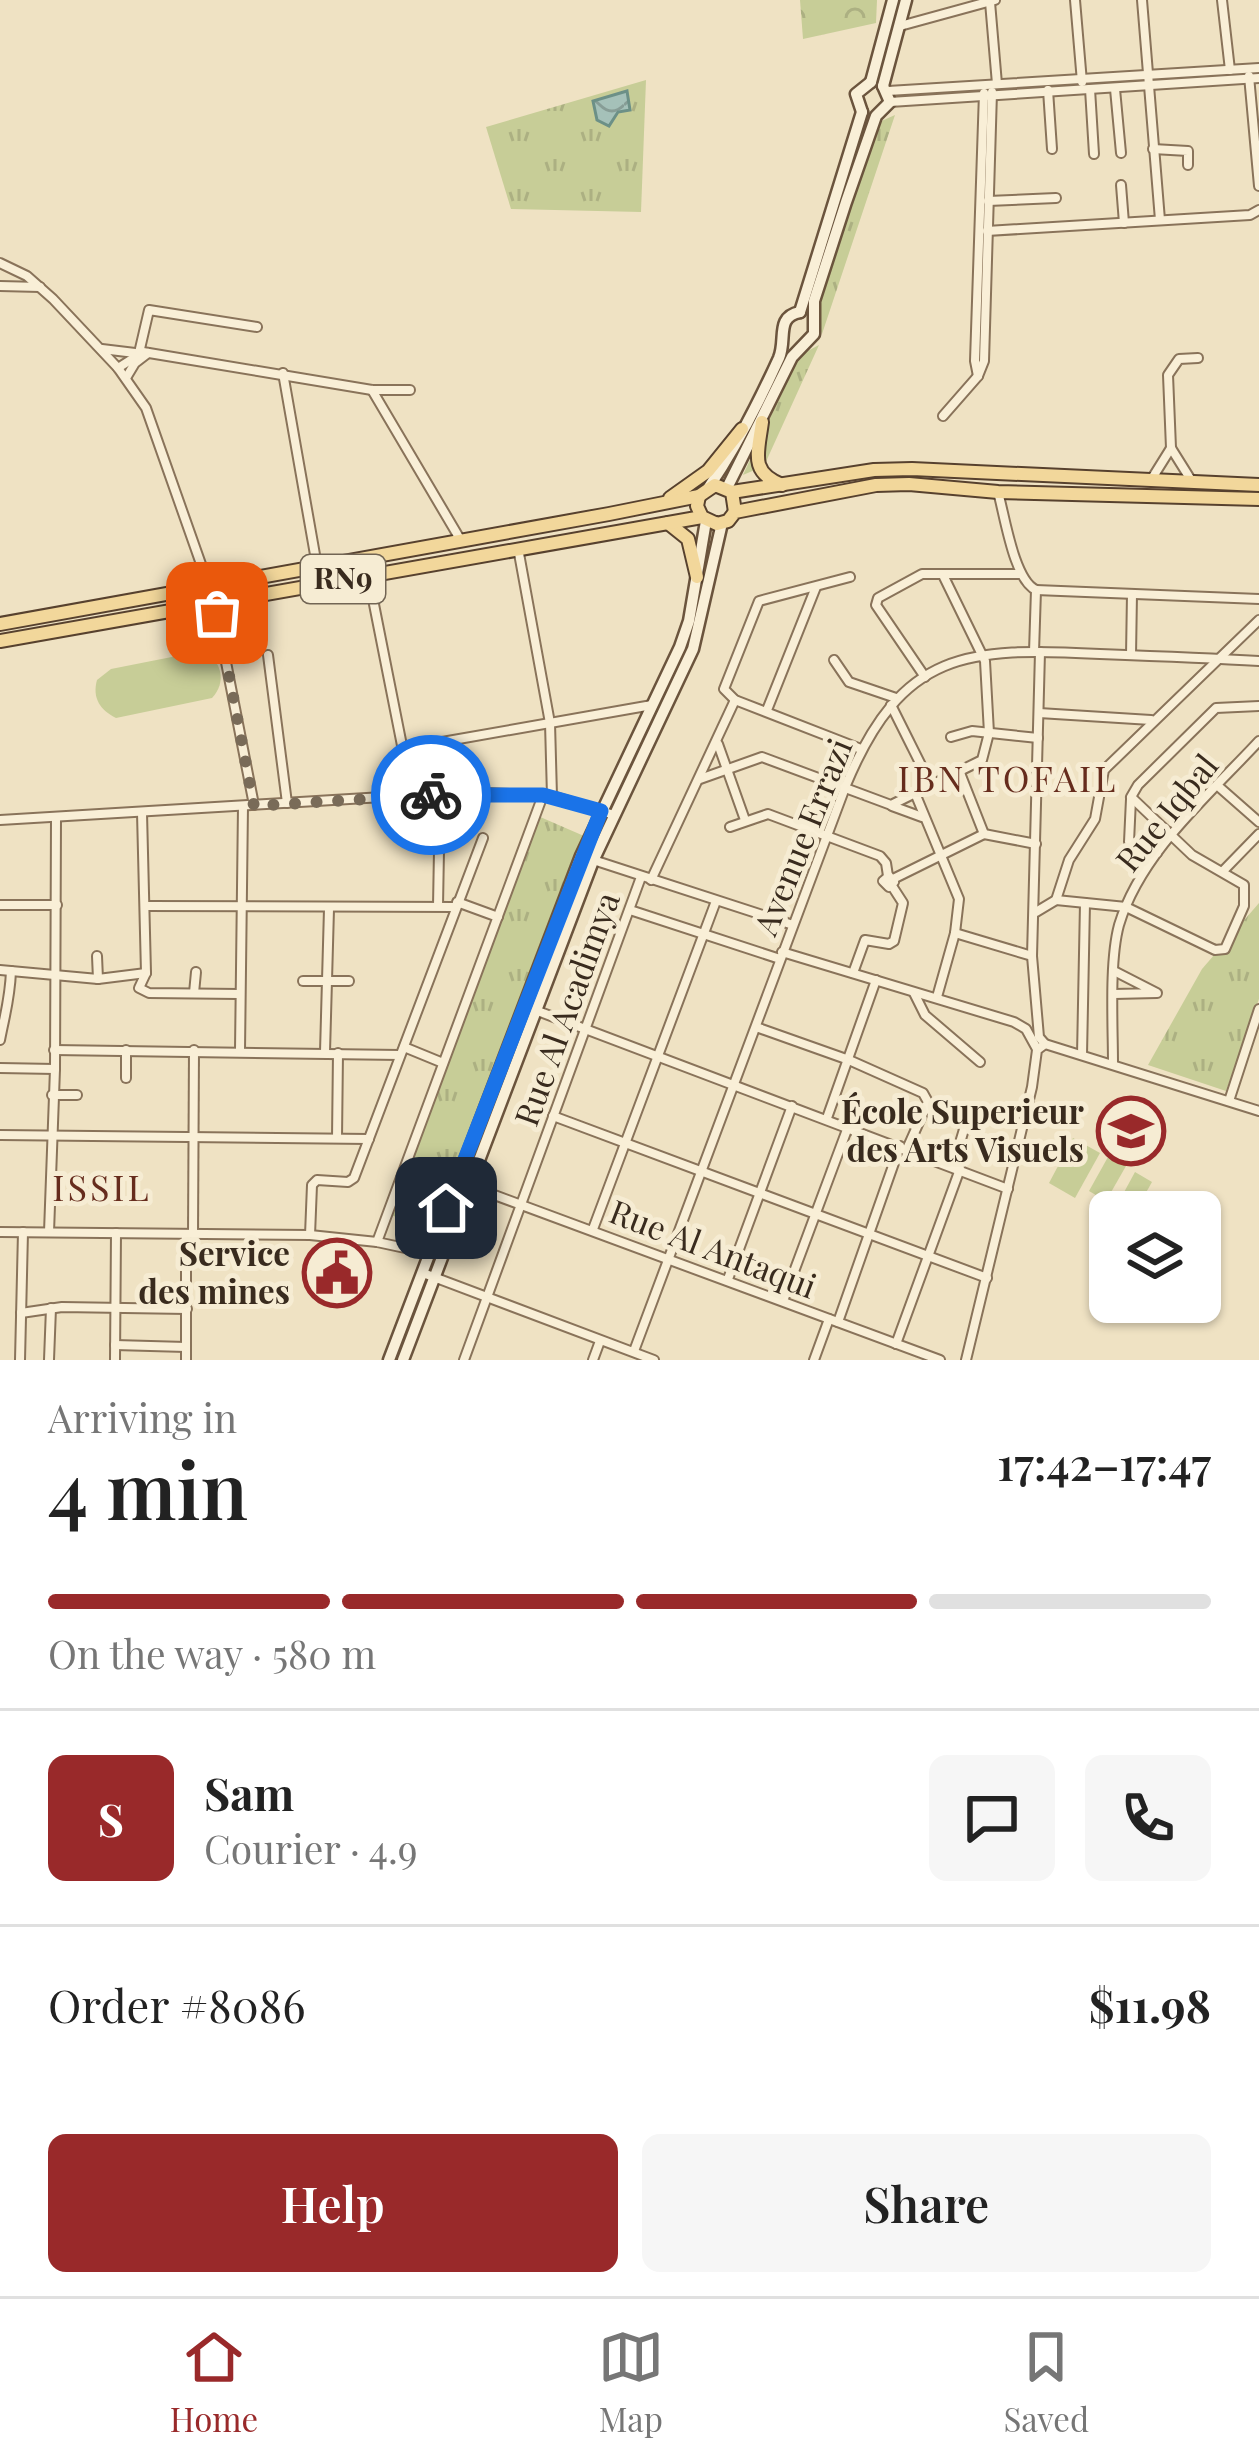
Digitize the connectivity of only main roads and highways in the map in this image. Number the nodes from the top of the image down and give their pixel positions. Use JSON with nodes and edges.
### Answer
{"nodes":[{"id":1,"x":892,"y":0,"type":"edge"},
{"id":2,"x":906,"y":0,"type":"edge"},
{"id":3,"x":883,"y":90,"type":"junction"},
{"id":4,"x":862,"y":112,"type":"junction"},
{"id":5,"x":876,"y":116,"type":"junction"},
{"id":6,"x":805,"y":315,"type":"junction"},
{"id":7,"x":784,"y":336,"type":"junction"},
{"id":8,"x":806,"y":343,"type":"junction"},
{"id":9,"x":762,"y":422,"type":"junction"},
{"id":10,"x":742,"y":429,"type":"junction"},
{"id":11,"x":1259,"y":484,"type":"edge"},
{"id":12,"x":783,"y":486,"type":"junction"},
{"id":13,"x":729,"y":490,"type":"junction"},
{"id":14,"x":704,"y":491,"type":"junction"},
{"id":15,"x":1259,"y":500,"type":"edge"},
{"id":16,"x":656,"y":505,"type":"junction"},
{"id":17,"x":735,"y":512,"type":"junction"},
{"id":18,"x":704,"y":519,"type":"junction"},
{"id":19,"x":667,"y":523,"type":"junction"},
{"id":20,"x":722,"y":523,"type":"junction"},
{"id":21,"x":697,"y":578,"type":"junction"},
{"id":22,"x":0,"y":624,"type":"edge"},
{"id":23,"x":0,"y":641,"type":"edge"},
{"id":24,"x":608,"y":813,"type":"junction"},
{"id":25,"x":587,"y":858,"type":"junction"},
{"id":26,"x":436,"y":1253,"type":"junction"},
{"id":27,"x":429,"y":1275,"type":"junction"},
{"id":28,"x":389,"y":1360,"type":"edge"},
{"id":29,"x":403,"y":1360,"type":"edge"}],
"edges":[{"from":1,"to":3,"type":"main road"},
{"from":2,"to":3,"type":"main road"},
{"from":3,"to":4,"type":"main road"},
{"from":3,"to":5,"type":"main road"},
{"from":4,"to":5,"type":"main road"},
{"from":4,"to":6,"type":"main road"},
{"from":5,"to":6,"type":"main road"},
{"from":6,"to":7,"type":"main road"},
{"from":6,"to":8,"type":"main road"},
{"from":7,"to":8,"type":"main road"},
{"from":7,"to":10,"type":"main road"},
{"from":8,"to":9,"type":"main road"},
{"from":9,"to":12,"type":"main road"},
{"from":9,"to":13,"type":"main road"},
{"from":10,"to":14,"type":"main road"},
{"from":10,"to":16,"type":"main road"},
{"from":11,"to":12,"type":"main road","number":"RN9"},
{"from":12,"to":13,"type":"main road","number":"RN9"},
{"from":13,"to":14,"type":"main road","number":"RN9"},
{"from":13,"to":17,"type":"main road"},
{"from":14,"to":16,"type":"main road","number":"RN9"},
{"from":14,"to":18,"type":"main road"},
{"from":15,"to":17,"type":"main road"},
{"from":16,"to":22,"type":"main road","number":"RN9"},
{"from":17,"to":20,"type":"main road"},
{"from":18,"to":19,"type":"main road","number":"RN9"},
{"from":18,"to":20,"type":"main road","number":"RN9"},
{"from":18,"to":21,"type":"main road"},
{"from":19,"to":21,"type":"main road"},
{"from":19,"to":23,"type":"main road","number":"RN9"},
{"from":20,"to":24,"type":"main road"},
{"from":21,"to":24,"type":"main road"},
{"from":24,"to":25,"type":"main road"},
{"from":25,"to":26,"type":"main road"},
{"from":25,"to":26,"type":"main road"},
{"from":26,"to":27,"type":"main road"},
{"from":27,"to":28,"type":"main road"},
{"from":27,"to":29,"type":"main road"}]}
